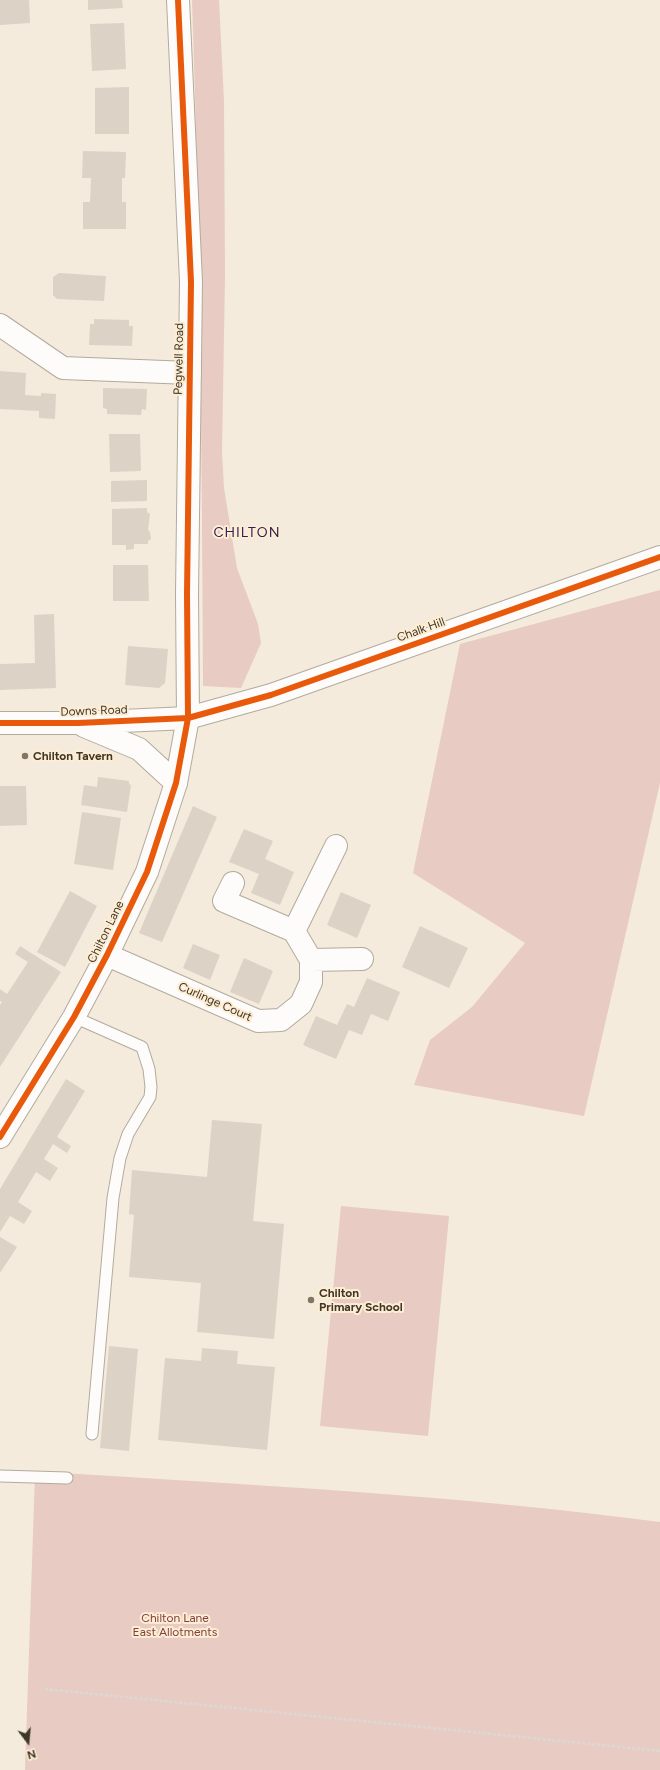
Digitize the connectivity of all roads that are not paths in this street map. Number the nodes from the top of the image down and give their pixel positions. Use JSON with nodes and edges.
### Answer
{"nodes":[{"id":1,"x":178,"y":0,"type":"edge"},
{"id":2,"x":0,"y":325,"type":"edge"},
{"id":3,"x":190,"y":373,"type":"junction"},
{"id":4,"x":660,"y":557,"type":"edge"},
{"id":5,"x":188,"y":718,"type":"junction"},
{"id":6,"x":0,"y":723,"type":"edge"},
{"id":7,"x":78,"y":723,"type":"junction"},
{"id":8,"x":176,"y":784,"type":"junction"},
{"id":9,"x":336,"y":846,"type":"dead end"},
{"id":10,"x":233,"y":883,"type":"dead end"},
{"id":11,"x":294,"y":931,"type":"junction"},
{"id":12,"x":107,"y":955,"type":"junction"},
{"id":13,"x":362,"y":959,"type":"dead end"},
{"id":14,"x":311,"y":960,"type":"junction"},
{"id":15,"x":74,"y":1017,"type":"junction"},
{"id":16,"x":0,"y":1137,"type":"edge"},
{"id":17,"x":92,"y":1434,"type":"dead end"},
{"id":18,"x":0,"y":1476,"type":"edge"},
{"id":19,"x":67,"y":1478,"type":"dead end"}],
"edges":[{"from":1,"to":3,"type":"street","name":"Pegwell Road"},
{"from":2,"to":3,"type":"street"},
{"from":3,"to":5,"type":"street","name":"Pegwell Road"},
{"from":4,"to":5,"type":"street","name":"Chalk Hill"},
{"from":5,"to":7,"type":"street","name":"Downs Road"},
{"from":5,"to":8,"type":"street","name":"Chilton Lane"},
{"from":6,"to":7,"type":"street","name":"Downs Road"},
{"from":7,"to":8,"type":"street","name":"Downs Road"},
{"from":8,"to":12,"type":"street","name":"Chilton Lane"},
{"from":9,"to":11,"type":"street"},
{"from":10,"to":11,"type":"street"},
{"from":11,"to":14,"type":"street"},
{"from":12,"to":14,"type":"street","name":"Curlinge Court"},
{"from":12,"to":15,"type":"street","name":"Chilton Lane"},
{"from":13,"to":14,"type":"street"},
{"from":15,"to":16,"type":"street","name":"Chilton Lane"},
{"from":15,"to":17,"type":"lane"},
{"from":18,"to":19,"type":"lane"}]}
